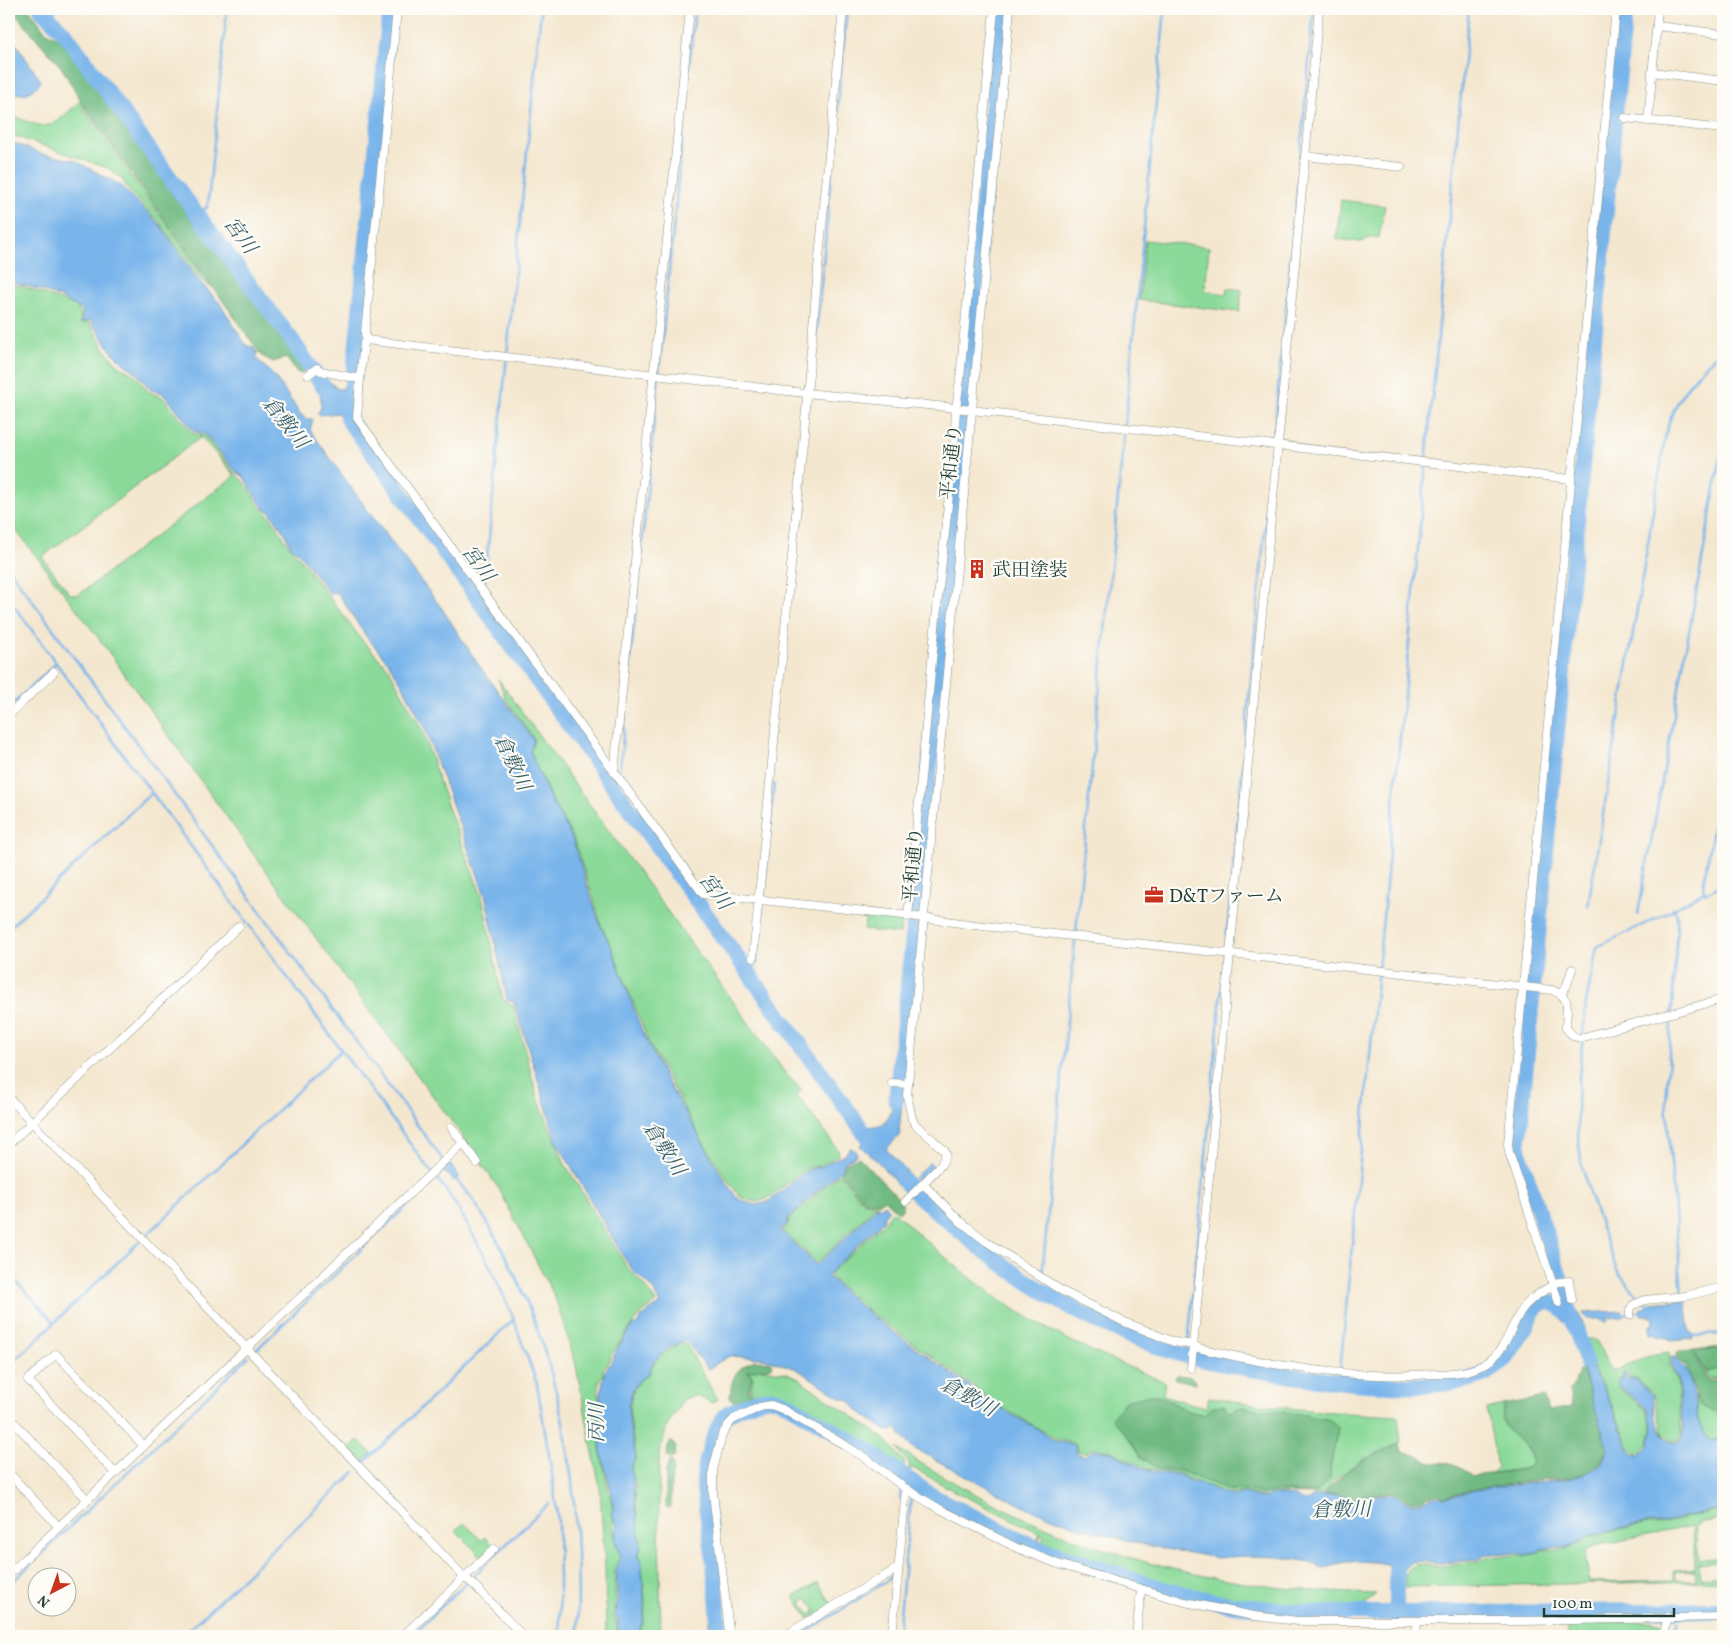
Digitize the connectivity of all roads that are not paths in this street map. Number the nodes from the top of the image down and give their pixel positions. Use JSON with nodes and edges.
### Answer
{"nodes":[{"id":1,"x":397,"y":9,"type":"edge"},
{"id":2,"x":690,"y":9,"type":"edge"},
{"id":3,"x":843,"y":9,"type":"edge"},
{"id":4,"x":994,"y":9,"type":"edge"},
{"id":5,"x":1010,"y":9,"type":"edge"},
{"id":6,"x":1319,"y":9,"type":"edge"},
{"id":7,"x":1616,"y":9,"type":"edge"},
{"id":8,"x":1658,"y":9,"type":"edge"},
{"id":9,"x":1657,"y":26,"type":"junction"},
{"id":10,"x":1723,"y":34,"type":"edge"},
{"id":11,"x":1652,"y":72,"type":"junction"},
{"id":12,"x":1723,"y":81,"type":"edge"},
{"id":13,"x":1624,"y":118,"type":"dead end"},
{"id":14,"x":1648,"y":120,"type":"junction"},
{"id":15,"x":1723,"y":129,"type":"edge"},
{"id":16,"x":1305,"y":156,"type":"junction"},
{"id":17,"x":1401,"y":167,"type":"dead end"},
{"id":18,"x":366,"y":340,"type":"junction"},
{"id":19,"x":311,"y":372,"type":"dead end"},
{"id":20,"x":657,"y":375,"type":"junction"},
{"id":21,"x":359,"y":379,"type":"junction"},
{"id":22,"x":810,"y":393,"type":"junction"},
{"id":23,"x":957,"y":409,"type":"junction"},
{"id":24,"x":970,"y":410,"type":"junction"},
{"id":25,"x":1275,"y":445,"type":"junction"},
{"id":26,"x":1571,"y":479,"type":"junction"},
{"id":27,"x":54,"y":672,"type":"dead end"},
{"id":28,"x":9,"y":715,"type":"edge"},
{"id":29,"x":616,"y":774,"type":"junction"},
{"id":30,"x":762,"y":900,"type":"junction"},
{"id":31,"x":909,"y":917,"type":"junction"},
{"id":32,"x":922,"y":918,"type":"junction"},
{"id":33,"x":239,"y":926,"type":"dead end"},
{"id":34,"x":1226,"y":953,"type":"junction"},
{"id":35,"x":753,"y":958,"type":"dead end"},
{"id":36,"x":1572,"y":969,"type":"dead end"},
{"id":37,"x":1529,"y":988,"type":"junction"},
{"id":38,"x":1562,"y":994,"type":"junction"},
{"id":39,"x":1723,"y":1000,"type":"edge"},
{"id":40,"x":893,"y":1083,"type":"dead end"},
{"id":41,"x":906,"y":1084,"type":"junction"},
{"id":42,"x":9,"y":1098,"type":"edge"},
{"id":43,"x":31,"y":1122,"type":"junction"},
{"id":44,"x":451,"y":1127,"type":"dead end"},
{"id":45,"x":463,"y":1143,"type":"junction"},
{"id":46,"x":9,"y":1144,"type":"edge"},
{"id":47,"x":477,"y":1163,"type":"dead end"},
{"id":48,"x":921,"y":1186,"type":"junction"},
{"id":49,"x":908,"y":1199,"type":"dead end"},
{"id":50,"x":1557,"y":1283,"type":"junction"},
{"id":51,"x":1723,"y":1287,"type":"edge"},
{"id":52,"x":1572,"y":1300,"type":"dead end"},
{"id":53,"x":1559,"y":1303,"type":"dead end"},
{"id":54,"x":1630,"y":1312,"type":"dead end"},
{"id":55,"x":1192,"y":1346,"type":"junction"},
{"id":56,"x":247,"y":1348,"type":"junction"},
{"id":57,"x":1191,"y":1366,"type":"dead end"},
{"id":58,"x":9,"y":1417,"type":"edge"},
{"id":59,"x":144,"y":1446,"type":"junction"},
{"id":60,"x":115,"y":1472,"type":"junction"},
{"id":61,"x":9,"y":1473,"type":"edge"},
{"id":62,"x":906,"y":1489,"type":"junction"},
{"id":63,"x":88,"y":1499,"type":"junction"},
{"id":64,"x":59,"y":1527,"type":"junction"},
{"id":65,"x":494,"y":1549,"type":"dead end"},
{"id":66,"x":898,"y":1568,"type":"junction"},
{"id":67,"x":9,"y":1574,"type":"edge"},
{"id":68,"x":467,"y":1579,"type":"junction"},
{"id":69,"x":1141,"y":1590,"type":"junction"},
{"id":70,"x":1668,"y":1617,"type":"junction"},
{"id":71,"x":1723,"y":1617,"type":"edge"},
{"id":72,"x":1417,"y":1622,"type":"junction"},
{"id":73,"x":403,"y":1636,"type":"edge"},
{"id":74,"x":523,"y":1636,"type":"edge"},
{"id":75,"x":734,"y":1636,"type":"edge"},
{"id":76,"x":784,"y":1636,"type":"edge"},
{"id":77,"x":892,"y":1636,"type":"edge"},
{"id":78,"x":1136,"y":1636,"type":"edge"},
{"id":79,"x":1416,"y":1636,"type":"edge"},
{"id":80,"x":1663,"y":1636,"type":"edge"}],
"edges":[{"from":1,"to":18,"type":"street"},
{"from":2,"to":20,"type":"street"},
{"from":3,"to":22,"type":"street"},
{"from":4,"to":23,"type":"street"},
{"from":5,"to":24,"type":"street","name":"平和通り"},
{"from":6,"to":16,"type":"street"},
{"from":7,"to":26,"type":"street"},
{"from":8,"to":9,"type":"street"},
{"from":9,"to":10,"type":"street"},
{"from":9,"to":11,"type":"street"},
{"from":11,"to":12,"type":"street"},
{"from":11,"to":14,"type":"street"},
{"from":13,"to":14,"type":"street"},
{"from":14,"to":15,"type":"street"},
{"from":16,"to":17,"type":"street"},
{"from":16,"to":25,"type":"street"},
{"from":18,"to":20,"type":"street"},
{"from":18,"to":21,"type":"street"},
{"from":19,"to":21,"type":"street"},
{"from":20,"to":22,"type":"street"},
{"from":20,"to":29,"type":"street"},
{"from":21,"to":29,"type":"street"},
{"from":22,"to":23,"type":"street"},
{"from":22,"to":30,"type":"street"},
{"from":23,"to":24,"type":"street"},
{"from":23,"to":31,"type":"street"},
{"from":24,"to":25,"type":"street"},
{"from":24,"to":32,"type":"street","name":"平和通り"},
{"from":25,"to":26,"type":"street"},
{"from":25,"to":34,"type":"street"},
{"from":26,"to":37,"type":"street"},
{"from":27,"to":28,"type":"street"},
{"from":29,"to":30,"type":"street"},
{"from":30,"to":31,"type":"street"},
{"from":30,"to":35,"type":"street"},
{"from":31,"to":32,"type":"street"},
{"from":32,"to":34,"type":"street"},
{"from":32,"to":41,"type":"street","name":"平和通り"},
{"from":33,"to":43,"type":"street"},
{"from":34,"to":37,"type":"street"},
{"from":34,"to":55,"type":"street"},
{"from":36,"to":38,"type":"street"},
{"from":37,"to":38,"type":"street"},
{"from":37,"to":50,"type":"street"},
{"from":38,"to":39,"type":"street"},
{"from":40,"to":41,"type":"street"},
{"from":41,"to":48,"type":"street","name":"平和通り"},
{"from":42,"to":43,"type":"street"},
{"from":43,"to":46,"type":"street"},
{"from":43,"to":56,"type":"street"},
{"from":44,"to":45,"type":"street"},
{"from":45,"to":47,"type":"street"},
{"from":45,"to":56,"type":"street"},
{"from":48,"to":49,"type":"street"},
{"from":48,"to":55,"type":"street"},
{"from":50,"to":52,"type":"street"},
{"from":50,"to":53,"type":"street"},
{"from":50,"to":55,"type":"street"},
{"from":51,"to":54,"type":"street"},
{"from":55,"to":57,"type":"street"},
{"from":56,"to":59,"type":"street"},
{"from":56,"to":68,"type":"street"},
{"from":58,"to":63,"type":"street"},
{"from":59,"to":60,"type":"street"},
{"from":59,"to":60,"type":"street"},
{"from":60,"to":63,"type":"street"},
{"from":61,"to":64,"type":"street"},
{"from":62,"to":66,"type":"street"},
{"from":62,"to":69,"type":"street"},
{"from":62,"to":75,"type":"street"},
{"from":63,"to":64,"type":"street"},
{"from":64,"to":67,"type":"street"},
{"from":65,"to":68,"type":"street"},
{"from":66,"to":76,"type":"street"},
{"from":66,"to":77,"type":"street"},
{"from":68,"to":73,"type":"street"},
{"from":68,"to":74,"type":"street"},
{"from":69,"to":72,"type":"street"},
{"from":69,"to":78,"type":"street"},
{"from":70,"to":71,"type":"street"},
{"from":70,"to":72,"type":"street"},
{"from":70,"to":80,"type":"street"},
{"from":72,"to":79,"type":"street"}]}
